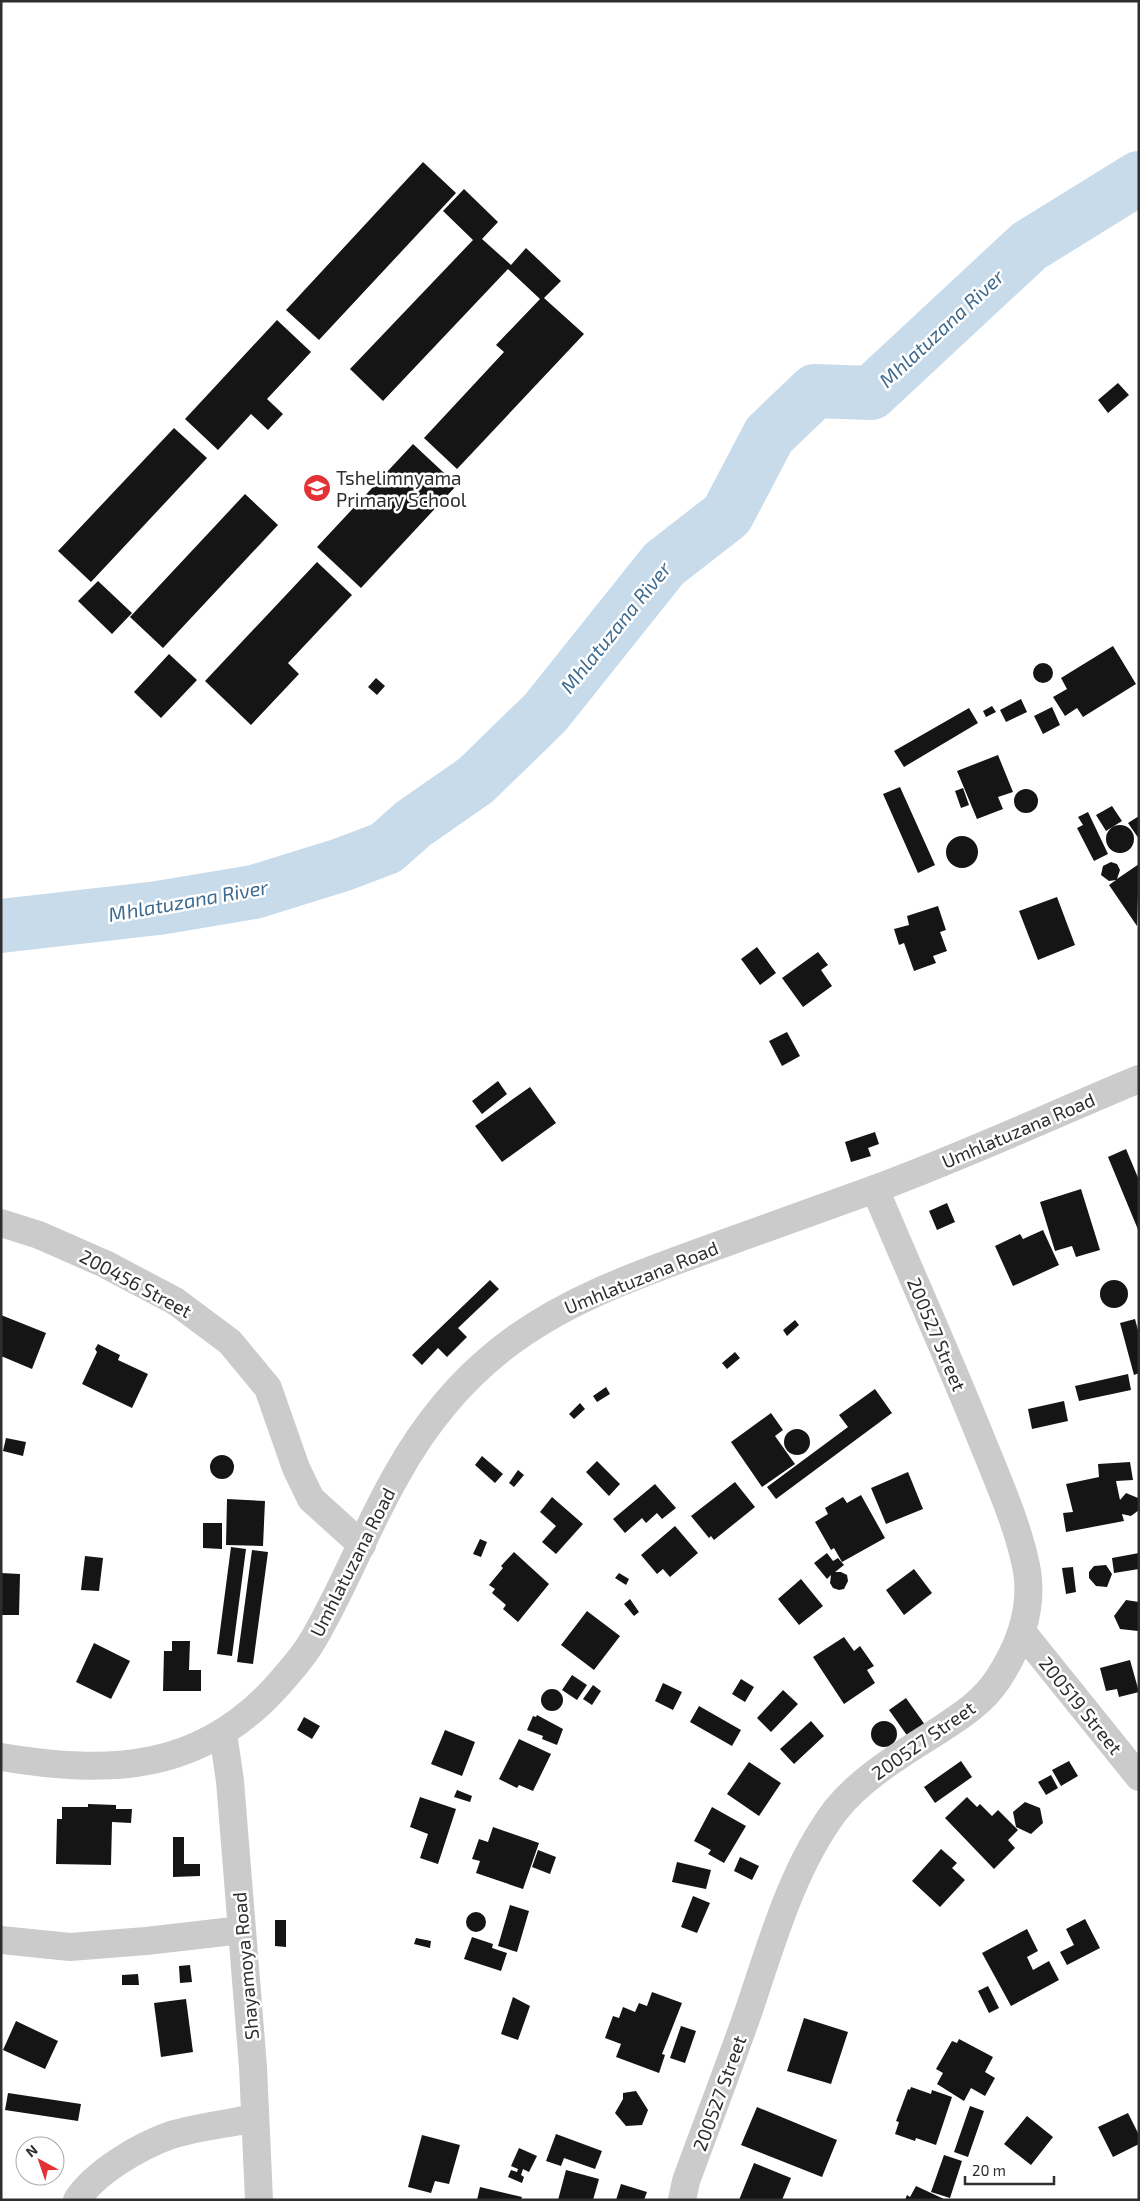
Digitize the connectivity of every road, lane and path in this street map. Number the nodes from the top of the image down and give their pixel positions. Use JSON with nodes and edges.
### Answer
{"nodes":[{"id":1,"x":1139,"y":1079,"type":"edge"},
{"id":2,"x":875,"y":1189,"type":"junction"},
{"id":3,"x":1,"y":1223,"type":"edge"},
{"id":4,"x":362,"y":1545,"type":"junction"},
{"id":5,"x":1022,"y":1633,"type":"junction"},
{"id":6,"x":223,"y":1733,"type":"junction"},
{"id":7,"x":1,"y":1757,"type":"edge"},
{"id":8,"x":1139,"y":1777,"type":"edge"},
{"id":9,"x":242,"y":1930,"type":"junction"},
{"id":10,"x":1,"y":1940,"type":"edge"},
{"id":11,"x":254,"y":2118,"type":"junction"},
{"id":12,"x":77,"y":2200,"type":"edge"},
{"id":13,"x":259,"y":2200,"type":"edge"},
{"id":14,"x":682,"y":2200,"type":"edge"}],
"edges":[{"from":1,"to":2,"type":"street","name":"Umhlatuzana Road"},
{"from":2,"to":4,"type":"street","name":"Umhlatuzana Road"},
{"from":2,"to":5,"type":"street","name":"200527 Street"},
{"from":3,"to":4,"type":"street","name":"200456 Street"},
{"from":4,"to":6,"type":"street","name":"Umhlatuzana Road"},
{"from":5,"to":8,"type":"street","name":"200519 Street"},
{"from":5,"to":14,"type":"street","name":"200527 Street"},
{"from":6,"to":7,"type":"street","name":"Umhlatuzana Road"},
{"from":6,"to":9,"type":"street","name":"Shayamoya Road"},
{"from":9,"to":10,"type":"street"},
{"from":9,"to":11,"type":"street","name":"Shayamoya Road"},
{"from":11,"to":12,"type":"street"},
{"from":11,"to":13,"type":"street","name":"Shayamoya Road"}]}
